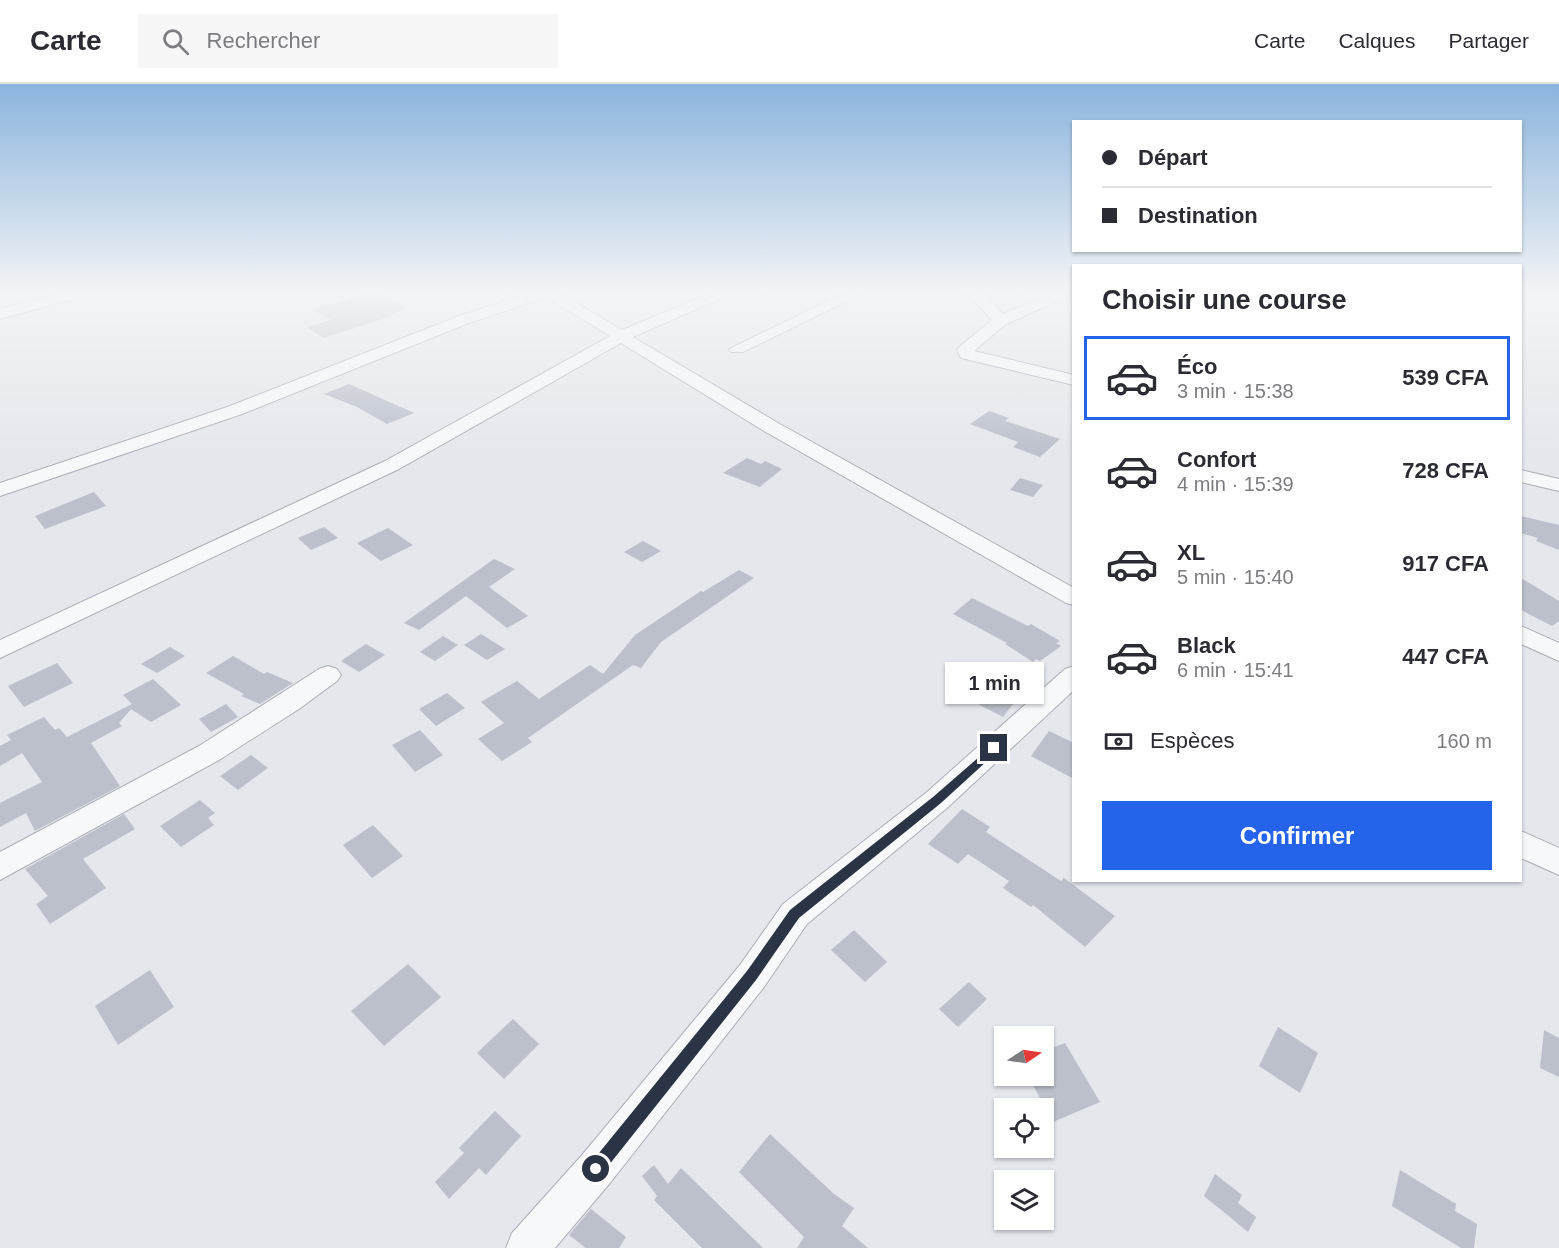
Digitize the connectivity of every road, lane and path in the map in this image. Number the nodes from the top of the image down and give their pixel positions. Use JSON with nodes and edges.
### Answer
{"nodes":[{"id":1,"x":390,"y":348,"type":"edge"},
{"id":2,"x":600,"y":348,"type":"edge"},
{"id":3,"x":645,"y":348,"type":"edge"},
{"id":4,"x":967,"y":348,"type":"edge"},
{"id":5,"x":1072,"y":380,"type":"edge"},
{"id":6,"x":1522,"y":476,"type":"edge"},
{"id":7,"x":1559,"y":485,"type":"edge"},
{"id":8,"x":0,"y":490,"type":"edge"},
{"id":9,"x":1072,"y":597,"type":"edge"},
{"id":10,"x":1522,"y":634,"type":"edge"},
{"id":11,"x":0,"y":650,"type":"edge"},
{"id":12,"x":1559,"y":653,"type":"edge"},
{"id":13,"x":328,"y":675,"type":"dead end"},
{"id":14,"x":1072,"y":677,"type":"edge"},
{"id":15,"x":1522,"y":844,"type":"edge"},
{"id":16,"x":1559,"y":862,"type":"edge"},
{"id":17,"x":0,"y":867,"type":"edge"},
{"id":18,"x":526,"y":1248,"type":"edge"}],
"edges":[{"from":1,"to":8,"type":"street"},
{"from":2,"to":11,"type":"street"},
{"from":3,"to":9,"type":"street"},
{"from":4,"to":5,"type":"street"},
{"from":6,"to":7,"type":"street"},
{"from":10,"to":12,"type":"street"},
{"from":13,"to":17,"type":"street"},
{"from":14,"to":18,"type":"street"},
{"from":15,"to":16,"type":"street"}]}
